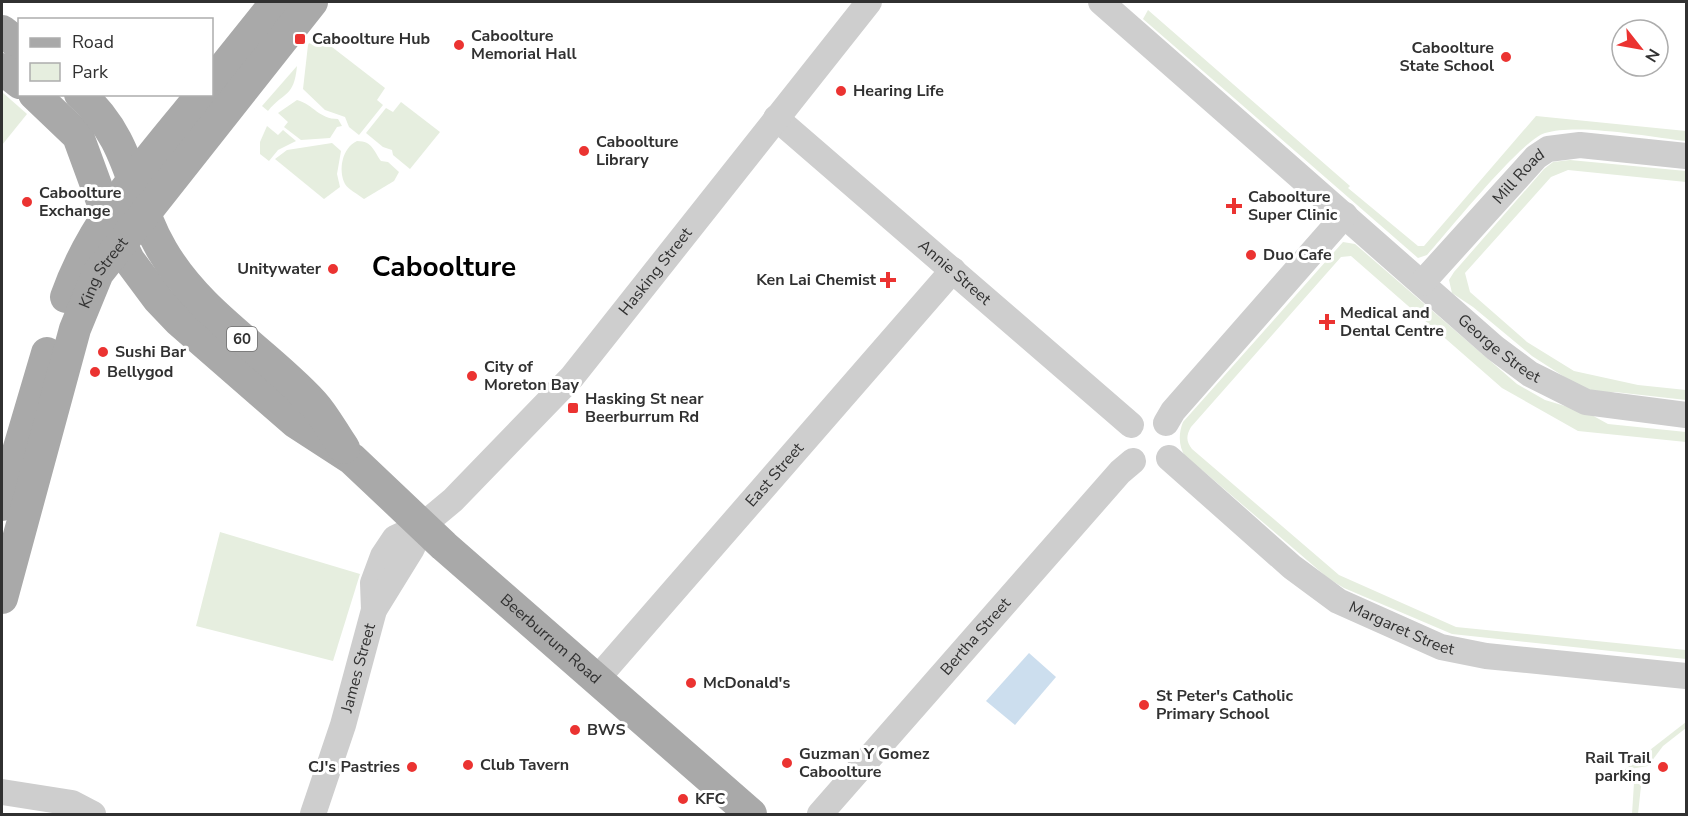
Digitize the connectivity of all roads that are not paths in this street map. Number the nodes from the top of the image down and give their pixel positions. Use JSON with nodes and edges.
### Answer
{"nodes":[{"id":1,"x":276,"y":2,"type":"edge"},
{"id":2,"x":312,"y":2,"type":"edge"},
{"id":3,"x":870,"y":2,"type":"edge"},
{"id":4,"x":1101,"y":2,"type":"edge"},
{"id":5,"x":2,"y":31,"type":"edge"},
{"id":6,"x":18,"y":43,"type":"edge"},
{"id":7,"x":2,"y":69,"type":"edge"},
{"id":8,"x":18,"y":81,"type":"edge"},
{"id":9,"x":213,"y":81,"type":"edge"},
{"id":10,"x":36,"y":96,"type":"edge"},
{"id":11,"x":82,"y":96,"type":"edge"},
{"id":12,"x":199,"y":96,"type":"edge"},
{"id":13,"x":776,"y":118,"type":"junction"},
{"id":14,"x":1686,"y":156,"type":"edge"},
{"id":15,"x":134,"y":178,"type":"junction"},
{"id":16,"x":145,"y":210,"type":"junction"},
{"id":17,"x":1345,"y":215,"type":"junction"},
{"id":18,"x":113,"y":228,"type":"junction"},
{"id":19,"x":953,"y":270,"type":"junction"},
{"id":20,"x":1422,"y":283,"type":"junction"},
{"id":21,"x":1686,"y":415,"type":"edge"},
{"id":22,"x":1166,"y":423,"type":"junction"},
{"id":23,"x":1131,"y":425,"type":"junction"},
{"id":24,"x":1168,"y":458,"type":"junction"},
{"id":25,"x":352,"y":459,"type":"junction"},
{"id":26,"x":1133,"y":461,"type":"junction"},
{"id":27,"x":2,"y":505,"type":"edge"},
{"id":28,"x":423,"y":525,"type":"junction"},
{"id":29,"x":2,"y":598,"type":"edge"},
{"id":30,"x":1686,"y":676,"type":"edge"},
{"id":31,"x":596,"y":680,"type":"junction"},
{"id":32,"x":344,"y":725,"type":"junction"},
{"id":33,"x":2,"y":792,"type":"edge"},
{"id":34,"x":93,"y":814,"type":"edge"},
{"id":35,"x":313,"y":814,"type":"edge"},
{"id":36,"x":330,"y":814,"type":"edge"},
{"id":37,"x":751,"y":814,"type":"edge"},
{"id":38,"x":820,"y":814,"type":"edge"}],
"edges":[{"from":1,"to":9,"type":"main road"},
{"from":2,"to":16,"type":"main road","name":"King Street"},
{"from":3,"to":13,"type":"street","name":"Hasking Street"},
{"from":4,"to":17,"type":"street","name":"George Street"},
{"from":5,"to":6,"type":"main road"},
{"from":7,"to":8,"type":"main road"},
{"from":10,"to":18,"type":"main road","number":"60"},
{"from":11,"to":15,"type":"main road","number":"60"},
{"from":12,"to":15,"type":"main road","name":"King Street"},
{"from":13,"to":19,"type":"street","name":"Annie Street"},
{"from":13,"to":28,"type":"street","name":"Hasking Street"},
{"from":14,"to":20,"type":"street","name":"Mill Road"},
{"from":15,"to":16,"type":"main road","number":"60"},
{"from":15,"to":18,"type":"main road","name":"King Street"},
{"from":16,"to":18,"type":"main road","name":"King Street"},
{"from":16,"to":25,"type":"main road","name":"Beerburrum Road","number":"60"},
{"from":17,"to":20,"type":"street","name":"George Street"},
{"from":17,"to":22,"type":"street"},
{"from":18,"to":25,"type":"main road","name":"Beerburrum Road","number":"60"},
{"from":18,"to":27,"type":"main road","name":"King Street"},
{"from":18,"to":29,"type":"main road","name":"King Street"},
{"from":19,"to":23,"type":"street","name":"Annie Street"},
{"from":19,"to":31,"type":"street","name":"East Street"},
{"from":20,"to":21,"type":"street","name":"George Street"},
{"from":22,"to":23,"type":"street"},
{"from":22,"to":24,"type":"street"},
{"from":23,"to":26,"type":"street"},
{"from":24,"to":26,"type":"street"},
{"from":24,"to":30,"type":"street","name":"Margaret Street"},
{"from":25,"to":28,"type":"main road","name":"Beerburrum Road","number":"60"},
{"from":26,"to":38,"type":"street","name":"Bertha Street"},
{"from":28,"to":31,"type":"main road","name":"Beerburrum Road","number":"60"},
{"from":28,"to":32,"type":"street","name":"James Street"},
{"from":31,"to":37,"type":"main road","name":"Beerburrum Road","number":"60"},
{"from":32,"to":35,"type":"street","name":"James Street"},
{"from":32,"to":36,"type":"street","name":"James Street"},
{"from":33,"to":34,"type":"street"}]}
